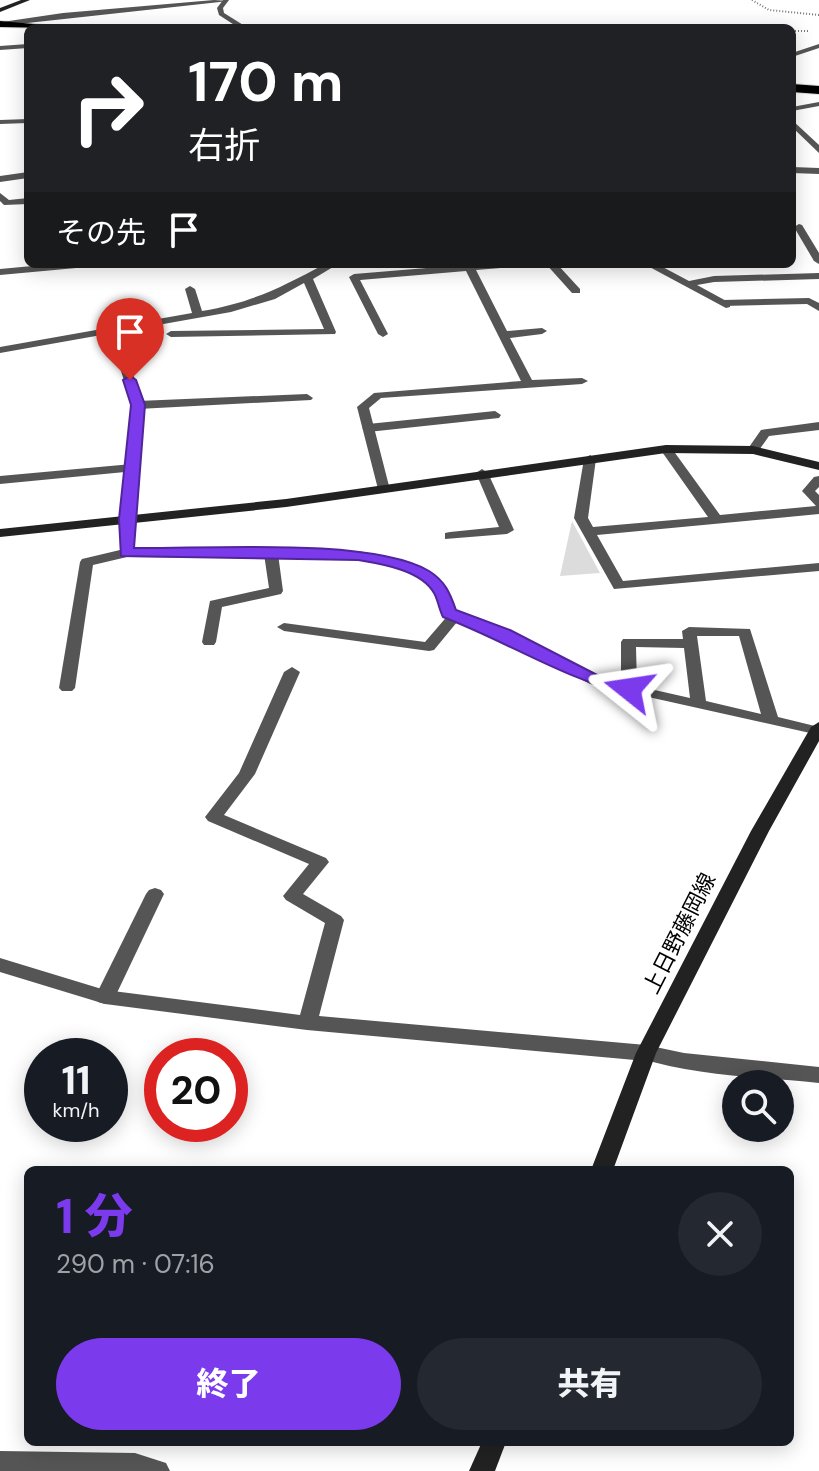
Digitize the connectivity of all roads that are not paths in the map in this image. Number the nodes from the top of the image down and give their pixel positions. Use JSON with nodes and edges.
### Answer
{"nodes":[{"id":1,"x":27,"y":0,"type":"edge"},
{"id":2,"x":226,"y":0,"type":"edge"},
{"id":3,"x":235,"y":0,"type":"edge"},
{"id":4,"x":0,"y":10,"type":"edge"},
{"id":5,"x":1,"y":24,"type":"edge"},
{"id":6,"x":237,"y":24,"type":"edge"},
{"id":7,"x":24,"y":26,"type":"edge"},
{"id":8,"x":24,"y":46,"type":"edge"},
{"id":9,"x":819,"y":46,"type":"edge"},
{"id":10,"x":0,"y":48,"type":"edge"},
{"id":11,"x":796,"y":54,"type":"edge"},
{"id":12,"x":796,"y":88,"type":"edge"},
{"id":13,"x":819,"y":90,"type":"edge"},
{"id":14,"x":819,"y":104,"type":"edge"},
{"id":15,"x":796,"y":108,"type":"edge"},
{"id":16,"x":24,"y":121,"type":"edge"},
{"id":17,"x":0,"y":122,"type":"edge"},
{"id":18,"x":796,"y":126,"type":"edge"},
{"id":19,"x":819,"y":150,"type":"edge"},
{"id":20,"x":796,"y":170,"type":"edge"},
{"id":21,"x":819,"y":171,"type":"edge"},
{"id":22,"x":24,"y":176,"type":"edge"},
{"id":23,"x":0,"y":179,"type":"edge"},
{"id":24,"x":0,"y":196,"type":"edge"},
{"id":25,"x":24,"y":201,"type":"edge"},
{"id":26,"x":800,"y":227,"type":"edge"},
{"id":27,"x":819,"y":261,"type":"edge"},
{"id":28,"x":44,"y":268,"type":"edge"},
{"id":29,"x":326,"y":268,"type":"edge"},
{"id":30,"x":470,"y":268,"type":"joint"},
{"id":31,"x":555,"y":268,"type":"edge"},
{"id":32,"x":657,"y":268,"type":"edge"},
{"id":33,"x":0,"y":272,"type":"edge"},
{"id":34,"x":819,"y":276,"type":"edge"},
{"id":35,"x":307,"y":278,"type":"junction"},
{"id":36,"x":689,"y":284,"type":"junction"},
{"id":37,"x":190,"y":289,"type":"dead end"},
{"id":38,"x":576,"y":291,"type":"dead end"},
{"id":39,"x":819,"y":308,"type":"edge"},
{"id":40,"x":231,"y":309,"type":"junction"},
{"id":41,"x":198,"y":316,"type":"junction"},
{"id":42,"x":113,"y":331,"type":"junction"},
{"id":43,"x":542,"y":331,"type":"dead end"},
{"id":44,"x":226,"y":333,"type":"junction"},
{"id":45,"x":171,"y":334,"type":"dead end"},
{"id":46,"x":383,"y":334,"type":"dead end"},
{"id":47,"x":503,"y":335,"type":"junction"},
{"id":48,"x":0,"y":350,"type":"edge"},
{"id":49,"x":582,"y":381,"type":"dead end"},
{"id":50,"x":528,"y":384,"type":"junction"},
{"id":51,"x":307,"y":398,"type":"dead end"},
{"id":52,"x":138,"y":405,"type":"junction"},
{"id":53,"x":495,"y":415,"type":"dead end"},
{"id":54,"x":819,"y":426,"type":"edge"},
{"id":55,"x":368,"y":428,"type":"junction"},
{"id":56,"x":666,"y":449,"type":"junction"},
{"id":57,"x":753,"y":450,"type":"junction"},
{"id":58,"x":590,"y":459,"type":"junction"},
{"id":59,"x":819,"y":466,"type":"edge"},
{"id":60,"x":132,"y":468,"type":"junction"},
{"id":61,"x":482,"y":473,"type":"junction"},
{"id":62,"x":0,"y":480,"type":"edge"},
{"id":63,"x":819,"y":480,"type":"edge"},
{"id":64,"x":383,"y":486,"type":"junction"},
{"id":65,"x":819,"y":503,"type":"edge"},
{"id":66,"x":819,"y":510,"type":"edge"},
{"id":67,"x":126,"y":519,"type":"junction"},
{"id":68,"x":717,"y":520,"type":"junction"},
{"id":69,"x":588,"y":532,"type":"junction"},
{"id":70,"x":0,"y":533,"type":"edge"},
{"id":71,"x":450,"y":536,"type":"dead end"},
{"id":72,"x":127,"y":553,"type":"junction"},
{"id":73,"x":271,"y":554,"type":"junction"},
{"id":74,"x":819,"y":567,"type":"edge"},
{"id":75,"x":455,"y":616,"type":"junction"},
{"id":76,"x":284,"y":627,"type":"dead end"},
{"id":77,"x":209,"y":642,"type":"dead end"},
{"id":78,"x":691,"y":644,"type":"junction"},
{"id":79,"x":292,"y":672,"type":"dead end"},
{"id":80,"x":67,"y":688,"type":"dead end"},
{"id":81,"x":629,"y":689,"type":"junction"},
{"id":82,"x":699,"y":704,"type":"junction"},
{"id":83,"x":771,"y":721,"type":"junction"},
{"id":84,"x":818,"y":729,"type":"edge"},
{"id":85,"x":155,"y":894,"type":"dead end"},
{"id":86,"x":0,"y":965,"type":"edge"},
{"id":87,"x":105,"y":997,"type":"junction"},
{"id":88,"x":307,"y":1023,"type":"junction"},
{"id":89,"x":646,"y":1053,"type":"junction"},
{"id":90,"x":819,"y":1075,"type":"edge"},
{"id":91,"x":604,"y":1166,"type":"edge"},
{"id":92,"x":492,"y":1446,"type":"edge"},
{"id":93,"x":0,"y":1463,"type":"edge"},
{"id":94,"x":157,"y":1471,"type":"edge"},
{"id":95,"x":482,"y":1471,"type":"edge"}],
"edges":[{"from":1,"to":4,"type":"street"},
{"from":2,"to":3,"type":"street"},
{"from":2,"to":5,"type":"street"},
{"from":2,"to":6,"type":"street"},
{"from":5,"to":7,"type":"highway"},
{"from":8,"to":10,"type":"street"},
{"from":9,"to":11,"type":"street"},
{"from":12,"to":13,"type":"highway"},
{"from":14,"to":15,"type":"street"},
{"from":16,"to":17,"type":"street"},
{"from":18,"to":19,"type":"street"},
{"from":20,"to":21,"type":"street"},
{"from":22,"to":23,"type":"street"},
{"from":24,"to":25,"type":"street"},
{"from":26,"to":27,"type":"street"},
{"from":28,"to":33,"type":"street"},
{"from":29,"to":35,"type":"street"},
{"from":30,"to":46,"type":"street"},
{"from":30,"to":47,"type":"street"},
{"from":31,"to":38,"type":"street"},
{"from":32,"to":36,"type":"street"},
{"from":34,"to":36,"type":"street"},
{"from":35,"to":40,"type":"street"},
{"from":35,"to":44,"type":"street"},
{"from":36,"to":39,"type":"street"},
{"from":37,"to":41,"type":"street"},
{"from":40,"to":41,"type":"street"},
{"from":40,"to":44,"type":"street"},
{"from":41,"to":42,"type":"street"},
{"from":42,"to":48,"type":"street"},
{"from":42,"to":52,"type":"street"},
{"from":43,"to":47,"type":"street"},
{"from":44,"to":45,"type":"street"},
{"from":47,"to":50,"type":"street"},
{"from":49,"to":50,"type":"street"},
{"from":50,"to":55,"type":"street"},
{"from":51,"to":52,"type":"street"},
{"from":52,"to":60,"type":"street"},
{"from":53,"to":55,"type":"street"},
{"from":54,"to":57,"type":"street"},
{"from":55,"to":64,"type":"street"},
{"from":56,"to":57,"type":"street"},
{"from":56,"to":58,"type":"street"},
{"from":56,"to":68,"type":"street"},
{"from":57,"to":59,"type":"street"},
{"from":58,"to":61,"type":"street"},
{"from":58,"to":69,"type":"street"},
{"from":60,"to":62,"type":"street"},
{"from":60,"to":67,"type":"street"},
{"from":61,"to":64,"type":"street"},
{"from":61,"to":71,"type":"street"},
{"from":63,"to":65,"type":"street"},
{"from":64,"to":67,"type":"street"},
{"from":66,"to":68,"type":"street"},
{"from":67,"to":70,"type":"street"},
{"from":67,"to":72,"type":"street"},
{"from":68,"to":69,"type":"street"},
{"from":69,"to":74,"type":"street"},
{"from":72,"to":73,"type":"street"},
{"from":72,"to":80,"type":"street"},
{"from":73,"to":75,"type":"street"},
{"from":73,"to":77,"type":"street"},
{"from":75,"to":76,"type":"street"},
{"from":75,"to":81,"type":"street"},
{"from":78,"to":81,"type":"street"},
{"from":78,"to":82,"type":"street"},
{"from":78,"to":83,"type":"street"},
{"from":79,"to":88,"type":"street"},
{"from":81,"to":82,"type":"street"},
{"from":82,"to":83,"type":"street"},
{"from":83,"to":84,"type":"street"},
{"from":84,"to":89,"type":"street","name":"上日野藤岡線"},
{"from":85,"to":87,"type":"street"},
{"from":86,"to":87,"type":"street"},
{"from":87,"to":88,"type":"street"},
{"from":88,"to":89,"type":"street"},
{"from":89,"to":90,"type":"street"},
{"from":89,"to":91,"type":"street","name":"上日野藤岡線"},
{"from":92,"to":95,"type":"street"},
{"from":93,"to":94,"type":"street"}]}
